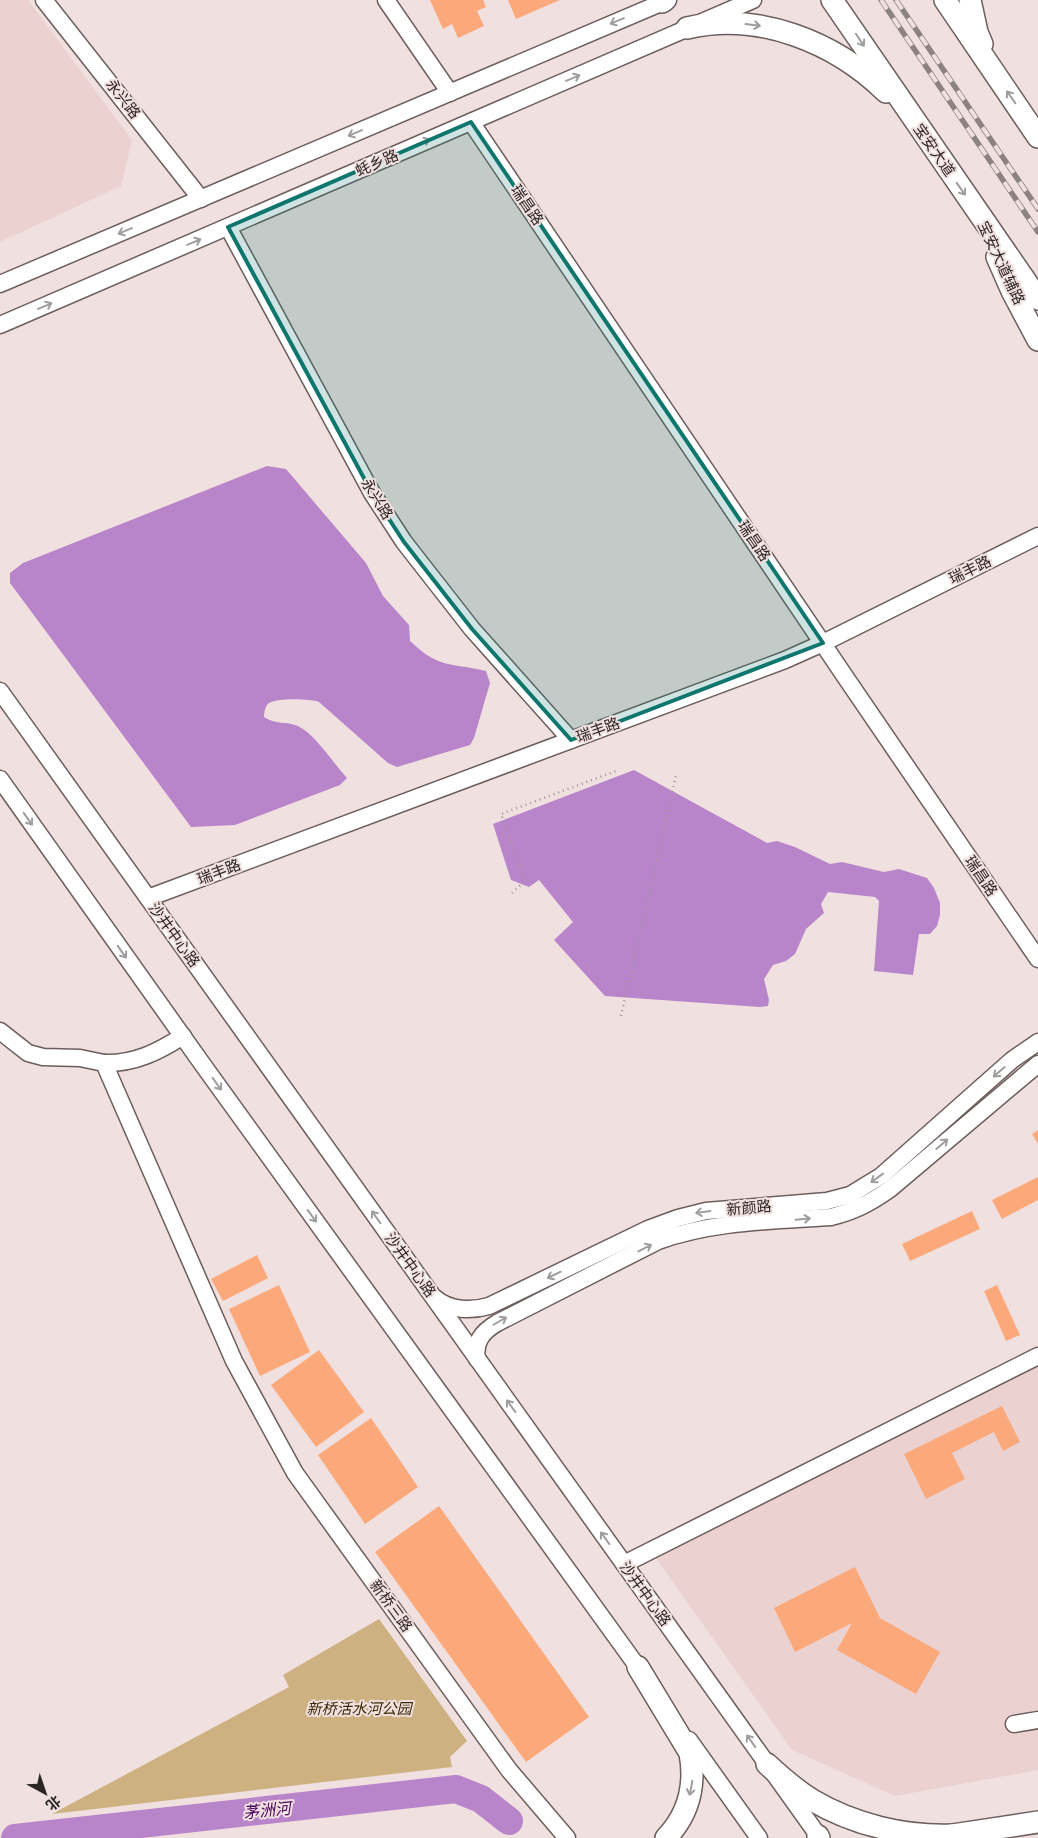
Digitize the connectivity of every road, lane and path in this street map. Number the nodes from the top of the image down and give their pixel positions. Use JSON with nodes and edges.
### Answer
{"nodes":[{"id":1,"x":44,"y":0,"type":"edge"},
{"id":2,"x":386,"y":0,"type":"edge"},
{"id":3,"x":753,"y":0,"type":"edge"},
{"id":4,"x":832,"y":0,"type":"edge"},
{"id":5,"x":945,"y":0,"type":"edge"},
{"id":6,"x":970,"y":0,"type":"edge"},
{"id":7,"x":665,"y":1,"type":"edge"},
{"id":8,"x":687,"y":28,"type":"junction"},
{"id":9,"x":995,"y":74,"type":"junction"},
{"id":10,"x":450,"y":93,"type":"junction"},
{"id":11,"x":914,"y":120,"type":"junction"},
{"id":12,"x":472,"y":122,"type":"junction"},
{"id":13,"x":1032,"y":126,"type":"edge"},
{"id":14,"x":1038,"y":137,"type":"edge"},
{"id":15,"x":201,"y":199,"type":"junction"},
{"id":16,"x":978,"y":213,"type":"junction"},
{"id":17,"x":228,"y":227,"type":"junction"},
{"id":18,"x":0,"y":284,"type":"edge"},
{"id":19,"x":1038,"y":299,"type":"edge"},
{"id":20,"x":0,"y":325,"type":"edge"},
{"id":21,"x":1038,"y":340,"type":"edge"},
{"id":22,"x":1038,"y":536,"type":"edge"},
{"id":23,"x":823,"y":643,"type":"junction"},
{"id":24,"x":0,"y":691,"type":"edge"},
{"id":25,"x":571,"y":740,"type":"junction"},
{"id":26,"x":616,"y":771,"type":"dead end"},
{"id":27,"x":676,"y":775,"type":"dead end"},
{"id":28,"x":0,"y":780,"type":"edge"},
{"id":29,"x":512,"y":892,"type":"dead end"},
{"id":30,"x":148,"y":898,"type":"junction"},
{"id":31,"x":1038,"y":959,"type":"edge"},
{"id":32,"x":621,"y":1016,"type":"dead end"},
{"id":33,"x":0,"y":1031,"type":"edge"},
{"id":34,"x":183,"y":1036,"type":"junction"},
{"id":35,"x":1038,"y":1042,"type":"edge"},
{"id":36,"x":104,"y":1063,"type":"junction"},
{"id":37,"x":1038,"y":1064,"type":"edge"},
{"id":38,"x":430,"y":1293,"type":"junction"},
{"id":39,"x":1038,"y":1356,"type":"edge"},
{"id":40,"x":477,"y":1359,"type":"junction"},
{"id":41,"x":624,"y":1564,"type":"junction"},
{"id":42,"x":638,"y":1667,"type":"junction"},
{"id":43,"x":1038,"y":1720,"type":"edge"},
{"id":44,"x":1014,"y":1724,"type":"dead end"},
{"id":45,"x":767,"y":1764,"type":"junction"},
{"id":46,"x":1038,"y":1822,"type":"edge"},
{"id":47,"x":819,"y":1837,"type":"edge"},
{"id":48,"x":944,"y":1837,"type":"edge"},
{"id":49,"x":567,"y":1838,"type":"edge"},
{"id":50,"x":666,"y":1838,"type":"edge"},
{"id":51,"x":758,"y":1838,"type":"edge"}],
"edges":[{"from":1,"to":15,"type":"street","name":"永兴路"},
{"from":2,"to":10,"type":"street"},
{"from":3,"to":8,"type":"street","name":"蚝乡路"},
{"from":4,"to":11,"type":"main road","name":"宝安大道","one_way":true},
{"from":5,"to":9,"type":"main road"},
{"from":6,"to":9,"type":"main road"},
{"from":7,"to":10,"type":"street","one_way":true},
{"from":8,"to":11,"type":"main road","one_way":true},
{"from":12,"to":8,"type":"street","name":"蚝乡路","one_way":true},
{"from":13,"to":9,"type":"main road","one_way":true},
{"from":10,"to":15,"type":"street","one_way":true},
{"from":11,"to":16,"type":"main road","name":"宝安大道","one_way":true},
{"from":17,"to":12,"type":"street","name":"蚝乡路","one_way":true},
{"from":12,"to":23,"type":"street","name":"瑞昌路"},
{"from":13,"to":14,"type":"main road"},
{"from":15,"to":18,"type":"street","one_way":true},
{"from":16,"to":19,"type":"main road","name":"宝安大道"},
{"from":16,"to":21,"type":"main road","name":"宝安大道辅路"},
{"from":20,"to":17,"type":"street","name":"蚝乡路","one_way":true},
{"from":17,"to":25,"type":"street","name":"永兴路"},
{"from":22,"to":23,"type":"street","name":"瑞丰路"},
{"from":23,"to":25,"type":"street","name":"瑞丰路"},
{"from":23,"to":31,"type":"street","name":"瑞昌路"},
{"from":24,"to":30,"type":"street","name":"沙井中心路"},
{"from":25,"to":30,"type":"street","name":"瑞丰路"},
{"from":26,"to":29,"type":"path"},
{"from":27,"to":32,"type":"path"},
{"from":28,"to":34,"type":"street","one_way":true},
{"from":38,"to":30,"type":"street","name":"沙井中心路","one_way":true},
{"from":33,"to":36,"type":"street"},
{"from":34,"to":36,"type":"street"},
{"from":34,"to":42,"type":"street","one_way":true},
{"from":35,"to":38,"type":"street","name":"新颜路","one_way":true},
{"from":36,"to":49,"type":"street","name":"新桥三路"},
{"from":40,"to":37,"type":"street","name":"新颜路","one_way":true},
{"from":38,"to":40,"type":"street","name":"沙井中心路"},
{"from":39,"to":41,"type":"street"},
{"from":41,"to":40,"type":"street","name":"沙井中心路","one_way":true},
{"from":45,"to":41,"type":"street","name":"沙井中心路","one_way":true},
{"from":42,"to":50,"type":"main road","one_way":true},
{"from":42,"to":51,"type":"street"},
{"from":43,"to":44,"type":"street"},
{"from":45,"to":47,"type":"street","name":"沙井中心路"},
{"from":45,"to":48,"type":"main road"},
{"from":46,"to":48,"type":"main road"}]}
